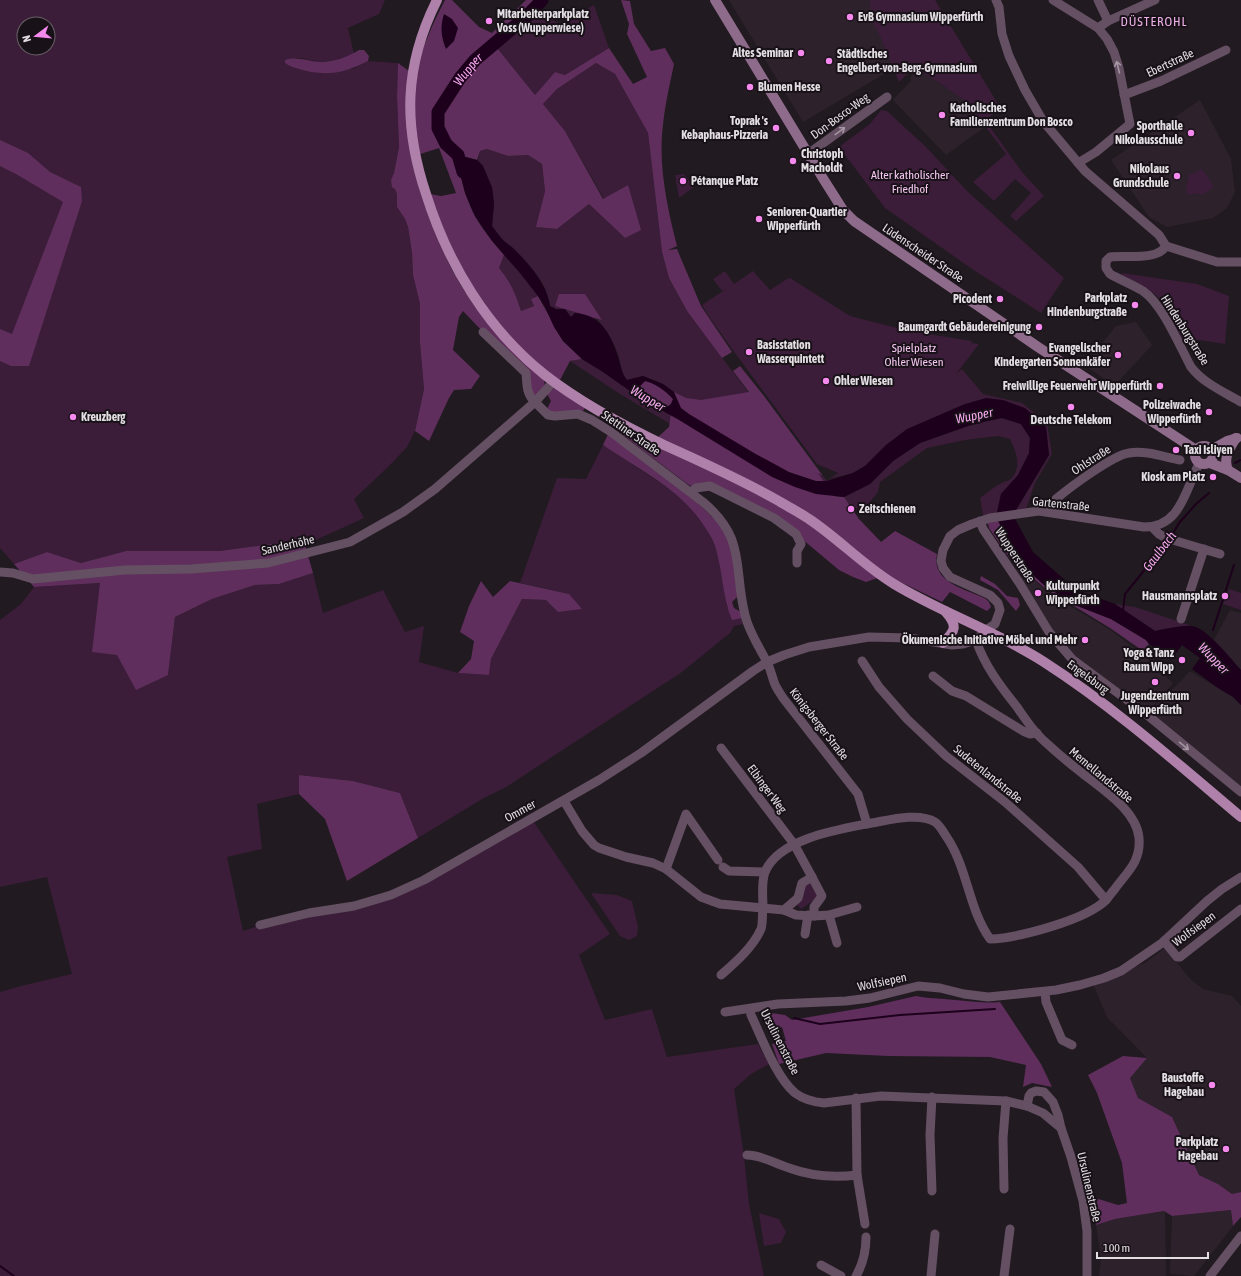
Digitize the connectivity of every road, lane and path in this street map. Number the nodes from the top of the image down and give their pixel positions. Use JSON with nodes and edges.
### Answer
{"nodes":[{"id":1,"x":437,"y":0,"type":"edge"},
{"id":2,"x":716,"y":0,"type":"edge"},
{"id":3,"x":996,"y":0,"type":"edge"},
{"id":4,"x":1053,"y":0,"type":"edge"},
{"id":5,"x":1098,"y":0,"type":"edge"},
{"id":6,"x":1155,"y":0,"type":"edge"},
{"id":7,"x":1108,"y":21,"type":"junction"},
{"id":8,"x":1098,"y":28,"type":"junction"},
{"id":9,"x":1226,"y":50,"type":"dead end"},
{"id":10,"x":1124,"y":95,"type":"junction"},
{"id":11,"x":887,"y":97,"type":"dead end"},
{"id":12,"x":808,"y":154,"type":"junction"},
{"id":13,"x":1078,"y":163,"type":"junction"},
{"id":14,"x":1166,"y":246,"type":"junction"},
{"id":15,"x":1241,"y":262,"type":"edge"},
{"id":16,"x":483,"y":332,"type":"dead end"},
{"id":17,"x":554,"y":381,"type":"junction"},
{"id":18,"x":535,"y":402,"type":"junction"},
{"id":19,"x":1241,"y":402,"type":"edge"},
{"id":20,"x":1238,"y":438,"type":"edge"},
{"id":21,"x":1196,"y":450,"type":"junction"},
{"id":22,"x":1211,"y":450,"type":"junction"},
{"id":23,"x":1180,"y":460,"type":"dead end"},
{"id":24,"x":1210,"y":463,"type":"junction"},
{"id":25,"x":1199,"y":464,"type":"junction"},
{"id":26,"x":1228,"y":470,"type":"junction"},
{"id":27,"x":1241,"y":478,"type":"edge"},
{"id":28,"x":691,"y":492,"type":"junction"},
{"id":29,"x":1054,"y":513,"type":"junction"},
{"id":30,"x":980,"y":521,"type":"junction"},
{"id":31,"x":1152,"y":527,"type":"junction"},
{"id":32,"x":1204,"y":549,"type":"junction"},
{"id":33,"x":1220,"y":554,"type":"dead end"},
{"id":34,"x":797,"y":563,"type":"dead end"},
{"id":35,"x":0,"y":572,"type":"edge"},
{"id":36,"x":944,"y":610,"type":"junction"},
{"id":37,"x":1181,"y":619,"type":"dead end"},
{"id":38,"x":990,"y":627,"type":"junction"},
{"id":39,"x":976,"y":640,"type":"junction"},
{"id":40,"x":943,"y":643,"type":"junction"},
{"id":41,"x":862,"y":661,"type":"dead end"},
{"id":42,"x":767,"y":662,"type":"junction"},
{"id":43,"x":933,"y":676,"type":"dead end"},
{"id":44,"x":1036,"y":733,"type":"junction"},
{"id":45,"x":721,"y":748,"type":"dead end"},
{"id":46,"x":1241,"y":792,"type":"edge"},
{"id":47,"x":564,"y":801,"type":"junction"},
{"id":48,"x":1241,"y":817,"type":"edge"},
{"id":49,"x":867,"y":824,"type":"junction"},
{"id":50,"x":794,"y":844,"type":"junction"},
{"id":51,"x":666,"y":870,"type":"junction"},
{"id":52,"x":765,"y":872,"type":"junction"},
{"id":53,"x":812,"y":877,"type":"junction"},
{"id":54,"x":1241,"y":877,"type":"edge"},
{"id":55,"x":1106,"y":900,"type":"junction"},
{"id":56,"x":762,"y":907,"type":"junction"},
{"id":57,"x":858,"y":907,"type":"dead end"},
{"id":58,"x":1241,"y":909,"type":"edge"},
{"id":59,"x":784,"y":910,"type":"junction"},
{"id":60,"x":830,"y":915,"type":"junction"},
{"id":61,"x":811,"y":916,"type":"junction"},
{"id":62,"x":260,"y":925,"type":"dead end"},
{"id":63,"x":805,"y":934,"type":"dead end"},
{"id":64,"x":1164,"y":941,"type":"junction"},
{"id":65,"x":837,"y":943,"type":"dead end"},
{"id":66,"x":721,"y":975,"type":"dead end"},
{"id":67,"x":1045,"y":992,"type":"junction"},
{"id":68,"x":750,"y":1009,"type":"junction"},
{"id":69,"x":724,"y":1012,"type":"dead end"},
{"id":70,"x":1072,"y":1045,"type":"dead end"},
{"id":71,"x":932,"y":1097,"type":"junction"},
{"id":72,"x":856,"y":1098,"type":"junction"},
{"id":73,"x":1006,"y":1100,"type":"junction"},
{"id":74,"x":1027,"y":1106,"type":"junction"},
{"id":75,"x":1060,"y":1128,"type":"junction"},
{"id":76,"x":747,"y":1155,"type":"dead end"},
{"id":77,"x":857,"y":1175,"type":"junction"},
{"id":78,"x":1004,"y":1189,"type":"dead end"},
{"id":79,"x":932,"y":1192,"type":"dead end"},
{"id":80,"x":865,"y":1224,"type":"dead end"},
{"id":81,"x":1010,"y":1229,"type":"dead end"},
{"id":82,"x":935,"y":1234,"type":"dead end"},
{"id":83,"x":1241,"y":1236,"type":"edge"},
{"id":84,"x":866,"y":1237,"type":"dead end"},
{"id":85,"x":821,"y":1265,"type":"dead end"},
{"id":86,"x":841,"y":1276,"type":"edge"},
{"id":87,"x":856,"y":1276,"type":"edge"},
{"id":88,"x":931,"y":1276,"type":"edge"},
{"id":89,"x":1004,"y":1276,"type":"edge"},
{"id":90,"x":1087,"y":1276,"type":"edge"},
{"id":91,"x":1210,"y":1276,"type":"edge"}],
"edges":[{"from":1,"to":17,"type":"main road","name":"Engelsburg"},
{"from":2,"to":12,"type":"main road","name":"Lüdenscheider Straße"},
{"from":3,"to":13,"type":"street"},
{"from":4,"to":8,"type":"street"},
{"from":5,"to":7,"type":"street"},
{"from":6,"to":7,"type":"street"},
{"from":7,"to":8,"type":"street"},
{"from":10,"to":8,"type":"street","one_way":true},
{"from":9,"to":10,"type":"street","name":"Ebertstraße"},
{"from":10,"to":13,"type":"street"},
{"from":12,"to":11,"type":"street","name":"Don-Bosco-Weg","one_way":true},
{"from":12,"to":21,"type":"main road","name":"Lüdenscheider Straße"},
{"from":13,"to":14,"type":"street"},
{"from":14,"to":15,"type":"street"},
{"from":14,"to":19,"type":"street","name":"Hindenburgstraße"},
{"from":16,"to":18,"type":"street"},
{"from":17,"to":18,"type":"street"},
{"from":17,"to":36,"type":"main road","name":"Engelsburg"},
{"from":18,"to":28,"type":"street","name":"Stettiner Straße"},
{"from":18,"to":35,"type":"street","name":"Sanderhöhe"},
{"from":20,"to":22,"type":"main road"},
{"from":20,"to":26,"type":"main road"},
{"from":21,"to":22,"type":"main road"},
{"from":21,"to":25,"type":"main road"},
{"from":22,"to":24,"type":"main road"},
{"from":23,"to":29,"type":"street","name":"Ohlstraße"},
{"from":24,"to":25,"type":"main road"},
{"from":24,"to":26,"type":"main road"},
{"from":25,"to":31,"type":"street"},
{"from":26,"to":27,"type":"main road"},
{"from":28,"to":34,"type":"street"},
{"from":28,"to":42,"type":"street","name":"Stettiner Straße"},
{"from":29,"to":30,"type":"street","name":"Gartenstraße"},
{"from":29,"to":31,"type":"street","name":"Gartenstraße"},
{"from":30,"to":38,"type":"street","name":"Gartenstraße"},
{"from":30,"to":46,"type":"street","name":"Wupperstraße","one_way":true},
{"from":31,"to":32,"type":"street"},
{"from":32,"to":33,"type":"street"},
{"from":32,"to":37,"type":"street"},
{"from":36,"to":38,"type":"main road","name":"Engelsburg"},
{"from":36,"to":40,"type":"main road"},
{"from":38,"to":39,"type":"street"},
{"from":38,"to":48,"type":"main road","name":"Engelsburg"},
{"from":39,"to":40,"type":"street"},
{"from":39,"to":44,"type":"street","name":"Memellandstraße"},
{"from":40,"to":42,"type":"street"},
{"from":41,"to":55,"type":"street","name":"Sudetenlandstraße"},
{"from":42,"to":47,"type":"street","name":"Ommer"},
{"from":42,"to":49,"type":"street","name":"Königsberger Straße"},
{"from":43,"to":44,"type":"street","name":"Memellandstraße"},
{"from":44,"to":55,"type":"street","name":"Memellandstraße"},
{"from":45,"to":50,"type":"street","name":"Elbinger Weg"},
{"from":47,"to":51,"type":"street"},
{"from":47,"to":62,"type":"street","name":"Ommer"},
{"from":49,"to":50,"type":"street"},
{"from":49,"to":55,"type":"street","name":"Memellandstraße"},
{"from":50,"to":52,"type":"street"},
{"from":50,"to":53,"type":"street","name":"Elbinger Weg"},
{"from":51,"to":52,"type":"street"},
{"from":51,"to":56,"type":"street"},
{"from":52,"to":56,"type":"street"},
{"from":53,"to":59,"type":"street"},
{"from":53,"to":61,"type":"street","name":"Elbinger Weg"},
{"from":54,"to":64,"type":"street","name":"Wolfsiepen"},
{"from":56,"to":59,"type":"street"},
{"from":56,"to":66,"type":"street"},
{"from":57,"to":60,"type":"street"},
{"from":58,"to":64,"type":"street","name":"Wolfsiepen"},
{"from":59,"to":61,"type":"street"},
{"from":60,"to":61,"type":"street"},
{"from":60,"to":65,"type":"street"},
{"from":61,"to":63,"type":"street","name":"Elbinger Weg"},
{"from":64,"to":67,"type":"street","name":"Wolfsiepen"},
{"from":67,"to":68,"type":"street","name":"Wolfsiepen"},
{"from":67,"to":70,"type":"street"},
{"from":68,"to":69,"type":"street","name":"Wolfsiepen"},
{"from":68,"to":72,"type":"street","name":"Ursulinenstraße"},
{"from":71,"to":72,"type":"street","name":"Ursulinenstraße"},
{"from":71,"to":73,"type":"street","name":"Ursulinenstraße"},
{"from":71,"to":79,"type":"street"},
{"from":72,"to":77,"type":"street"},
{"from":73,"to":74,"type":"street","name":"Ursulinenstraße"},
{"from":73,"to":78,"type":"street"},
{"from":74,"to":75,"type":"street","name":"Ursulinenstraße"},
{"from":74,"to":75,"type":"street","name":"Ursulinenstraße"},
{"from":75,"to":90,"type":"street","name":"Ursulinenstraße"},
{"from":76,"to":77,"type":"street"},
{"from":77,"to":80,"type":"street"},
{"from":81,"to":89,"type":"street"},
{"from":82,"to":88,"type":"street"},
{"from":83,"to":91,"type":"street"},
{"from":84,"to":87,"type":"street"},
{"from":85,"to":86,"type":"street"}]}
